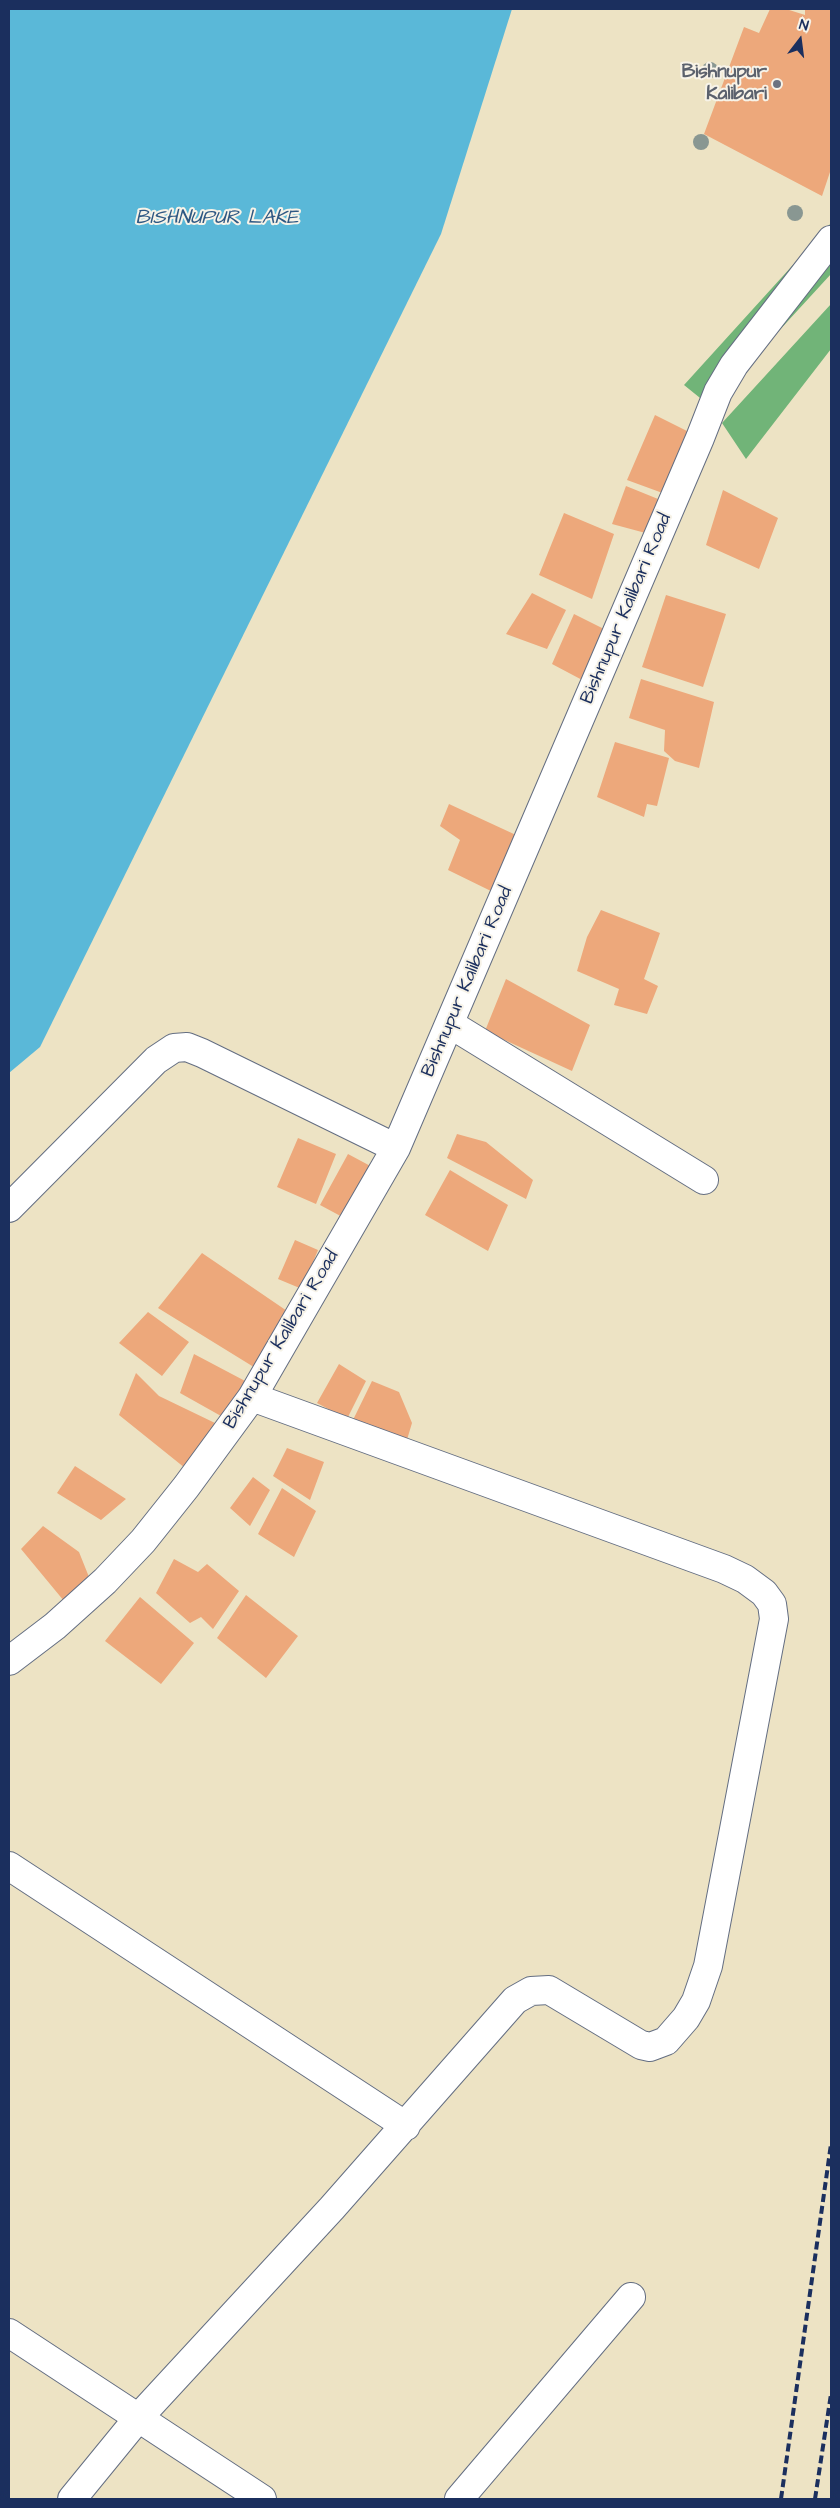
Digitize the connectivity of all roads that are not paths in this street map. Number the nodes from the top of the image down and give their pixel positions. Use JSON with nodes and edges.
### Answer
{"nodes":[{"id":1,"x":831,"y":240,"type":"edge"},
{"id":2,"x":450,"y":1024,"type":"junction"},
{"id":3,"x":396,"y":1148,"type":"junction"},
{"id":4,"x":704,"y":1180,"type":"dead end"},
{"id":5,"x":9,"y":1208,"type":"edge"},
{"id":6,"x":252,"y":1397,"type":"junction"},
{"id":7,"x":9,"y":1662,"type":"edge"},
{"id":8,"x":9,"y":1866,"type":"edge"},
{"id":9,"x":406,"y":2126,"type":"junction"},
{"id":10,"x":631,"y":2297,"type":"dead end"},
{"id":11,"x":9,"y":2333,"type":"edge"},
{"id":12,"x":139,"y":2417,"type":"junction"},
{"id":13,"x":72,"y":2499,"type":"edge"},
{"id":14,"x":262,"y":2499,"type":"edge"},
{"id":15,"x":459,"y":2499,"type":"edge"}],
"edges":[{"from":1,"to":2,"type":"street","name":"Bishnupur Kalibari Road"},
{"from":2,"to":3,"type":"street","name":"Bishnupur Kalibari Road"},
{"from":2,"to":4,"type":"street"},
{"from":3,"to":5,"type":"street"},
{"from":3,"to":6,"type":"street","name":"Bishnupur Kalibari Road"},
{"from":6,"to":7,"type":"street","name":"Bishnupur Kalibari Road"},
{"from":6,"to":9,"type":"street"},
{"from":8,"to":9,"type":"street"},
{"from":9,"to":12,"type":"street"},
{"from":10,"to":15,"type":"street"},
{"from":11,"to":12,"type":"street"},
{"from":12,"to":13,"type":"street"},
{"from":12,"to":14,"type":"street"}]}
